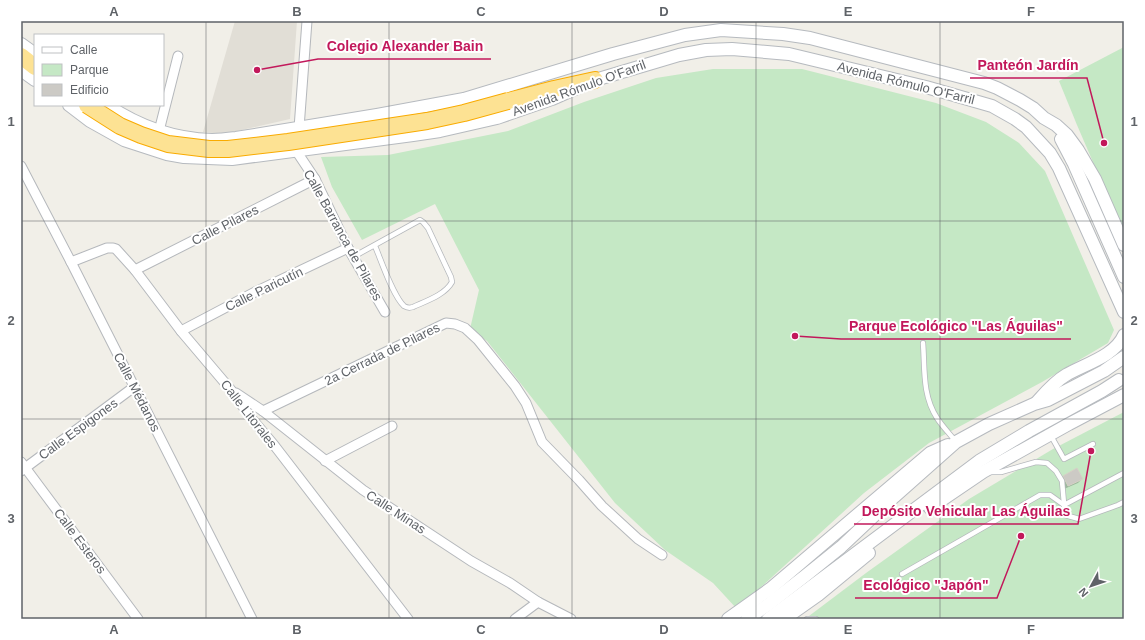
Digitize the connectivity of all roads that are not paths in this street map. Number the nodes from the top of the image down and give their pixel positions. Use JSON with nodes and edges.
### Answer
{"nodes":[{"id":1,"x":307,"y":21,"type":"edge"},
{"id":2,"x":21,"y":44,"type":"edge"},
{"id":3,"x":34,"y":53,"type":"edge"},
{"id":4,"x":21,"y":56,"type":"edge"},
{"id":5,"x":178,"y":56,"type":"dead end"},
{"id":6,"x":34,"y":65,"type":"edge"},
{"id":7,"x":21,"y":70,"type":"edge"},
{"id":8,"x":34,"y":79,"type":"edge"},
{"id":9,"x":595,"y":80,"type":"junction"},
{"id":10,"x":69,"y":106,"type":"edge"},
{"id":11,"x":90,"y":106,"type":"edge"},
{"id":12,"x":108,"y":106,"type":"edge"},
{"id":13,"x":1044,"y":118,"type":"junction"},
{"id":14,"x":303,"y":127,"type":"junction"},
{"id":15,"x":159,"y":131,"type":"junction"},
{"id":16,"x":311,"y":148,"type":"junction"},
{"id":17,"x":294,"y":150,"type":"junction"},
{"id":18,"x":21,"y":166,"type":"edge"},
{"id":19,"x":315,"y":179,"type":"junction"},
{"id":20,"x":1124,"y":245,"type":"edge"},
{"id":21,"x":375,"y":246,"type":"junction"},
{"id":22,"x":348,"y":248,"type":"junction"},
{"id":23,"x":353,"y":257,"type":"junction"},
{"id":24,"x":71,"y":262,"type":"junction"},
{"id":25,"x":135,"y":270,"type":"junction"},
{"id":26,"x":1124,"y":277,"type":"edge"},
{"id":27,"x":385,"y":312,"type":"dead end"},
{"id":28,"x":1124,"y":313,"type":"edge"},
{"id":29,"x":181,"y":331,"type":"junction"},
{"id":30,"x":1124,"y":335,"type":"edge"},
{"id":31,"x":923,"y":343,"type":"dead end"},
{"id":32,"x":1124,"y":357,"type":"edge"},
{"id":33,"x":1124,"y":368,"type":"edge"},
{"id":34,"x":1104,"y":371,"type":"junction"},
{"id":35,"x":134,"y":387,"type":"junction"},
{"id":36,"x":232,"y":390,"type":"junction"},
{"id":37,"x":1121,"y":391,"type":"edge"},
{"id":38,"x":1034,"y":404,"type":"junction"},
{"id":39,"x":263,"y":412,"type":"junction"},
{"id":40,"x":392,"y":426,"type":"dead end"},
{"id":41,"x":1050,"y":434,"type":"junction"},
{"id":42,"x":956,"y":442,"type":"junction"},
{"id":43,"x":1093,"y":444,"type":"dead end"},
{"id":44,"x":325,"y":461,"type":"junction"},
{"id":45,"x":22,"y":467,"type":"edge"},
{"id":46,"x":983,"y":472,"type":"junction"},
{"id":47,"x":1124,"y":473,"type":"edge"},
{"id":48,"x":1124,"y":502,"type":"edge"},
{"id":49,"x":1064,"y":505,"type":"junction"},
{"id":50,"x":1118,"y":506,"type":"junction"},
{"id":51,"x":1124,"y":507,"type":"edge"},
{"id":52,"x":916,"y":518,"type":"junction"},
{"id":53,"x":899,"y":520,"type":"junction"},
{"id":54,"x":883,"y":533,"type":"junction"},
{"id":55,"x":878,"y":547,"type":"junction"},
{"id":56,"x":662,"y":555,"type":"dead end"},
{"id":57,"x":902,"y":574,"type":"dead end"},
{"id":58,"x":538,"y":602,"type":"junction"},
{"id":59,"x":138,"y":619,"type":"edge"},
{"id":60,"x":252,"y":619,"type":"edge"},
{"id":61,"x":408,"y":619,"type":"edge"},
{"id":62,"x":515,"y":619,"type":"edge"},
{"id":63,"x":571,"y":619,"type":"edge"},
{"id":64,"x":728,"y":619,"type":"edge"},
{"id":65,"x":747,"y":619,"type":"edge"},
{"id":66,"x":768,"y":619,"type":"edge"},
{"id":67,"x":784,"y":619,"type":"edge"},
{"id":68,"x":807,"y":619,"type":"edge"},
{"id":69,"x":816,"y":619,"type":"edge"}],
"edges":[{"from":1,"to":14,"type":"street"},
{"from":2,"to":3,"type":"main road"},
{"from":4,"to":6,"type":"highway"},
{"from":5,"to":15,"type":"street"},
{"from":7,"to":8,"type":"main road"},
{"from":9,"to":11,"type":"highway","bridge":true},
{"from":9,"to":16,"type":"main road","name":"Avenida Rómulo O'Farril"},
{"from":9,"to":28,"type":"main road","name":"Avenida Rómulo O'Farril"},
{"from":10,"to":17,"type":"main road","name":"Avenida Rómulo O'Farril"},
{"from":12,"to":15,"type":"main road","name":"Avenida Rómulo O'Farril"},
{"from":13,"to":14,"type":"main road","name":"Avenida Rómulo O'Farril"},
{"from":13,"to":20,"type":"main road","name":"Avenida Rómulo O'Farril"},
{"from":13,"to":26,"type":"main road"},
{"from":14,"to":15,"type":"main road","name":"Avenida Rómulo O'Farril"},
{"from":14,"to":16,"type":"main road"},
{"from":14,"to":17,"type":"street"},
{"from":16,"to":17,"type":"main road","name":"Avenida Rómulo O'Farril"},
{"from":17,"to":19,"type":"street","name":"Calle Barranca de Pilares"},
{"from":18,"to":24,"type":"street","name":"Calle Médanos"},
{"from":19,"to":22,"type":"street","name":"Calle Barranca de Pilares"},
{"from":19,"to":25,"type":"street","name":"Calle Pilares"},
{"from":21,"to":21,"type":"lane"},
{"from":21,"to":23,"type":"lane"},
{"from":22,"to":23,"type":"street","name":"Calle Barranca de Pilares"},
{"from":22,"to":29,"type":"street","name":"Calle Paricutín"},
{"from":23,"to":27,"type":"street","name":"Calle Barranca de Pilares"},
{"from":24,"to":25,"type":"street","name":"Calle Litorales"},
{"from":24,"to":35,"type":"street","name":"Calle Médanos"},
{"from":25,"to":29,"type":"street","name":"Calle Litorales"},
{"from":29,"to":36,"type":"street","name":"Calle Litorales"},
{"from":30,"to":38,"type":"main road"},
{"from":31,"to":42,"type":"lane"},
{"from":32,"to":34,"type":"main road"},
{"from":33,"to":34,"type":"main road"},
{"from":34,"to":38,"type":"main road"},
{"from":35,"to":45,"type":"street","name":"Calle Espigones"},
{"from":35,"to":60,"type":"street","name":"Calle Médanos"},
{"from":36,"to":39,"type":"street","name":"Calle Minas"},
{"from":36,"to":61,"type":"street","name":"Calle Litorales"},
{"from":37,"to":41,"type":"main road"},
{"from":37,"to":53,"type":"main road"},
{"from":38,"to":42,"type":"main road"},
{"from":39,"to":44,"type":"street","name":"Calle Minas"},
{"from":39,"to":56,"type":"street","name":"2a Cerrada de Pilares"},
{"from":40,"to":44,"type":"street"},
{"from":41,"to":43,"type":"lane"},
{"from":41,"to":46,"type":"main road"},
{"from":42,"to":64,"type":"main road"},
{"from":42,"to":65,"type":"main road"},
{"from":44,"to":58,"type":"street","name":"Calle Minas"},
{"from":45,"to":59,"type":"street","name":"Calle Esteros"},
{"from":46,"to":49,"type":"lane"},
{"from":46,"to":52,"type":"main road"},
{"from":47,"to":49,"type":"lane"},
{"from":48,"to":50,"type":"lane"},
{"from":49,"to":50,"type":"lane"},
{"from":49,"to":57,"type":"lane"},
{"from":50,"to":51,"type":"lane"},
{"from":52,"to":53,"type":"main road"},
{"from":52,"to":55,"type":"main road"},
{"from":53,"to":54,"type":"main road"},
{"from":54,"to":55,"type":"main road"},
{"from":54,"to":66,"type":"main road"},
{"from":55,"to":67,"type":"main road"},
{"from":58,"to":62,"type":"street"},
{"from":58,"to":63,"type":"street","name":"Calle Minas"},
{"from":68,"to":69,"type":"lane"}]}
